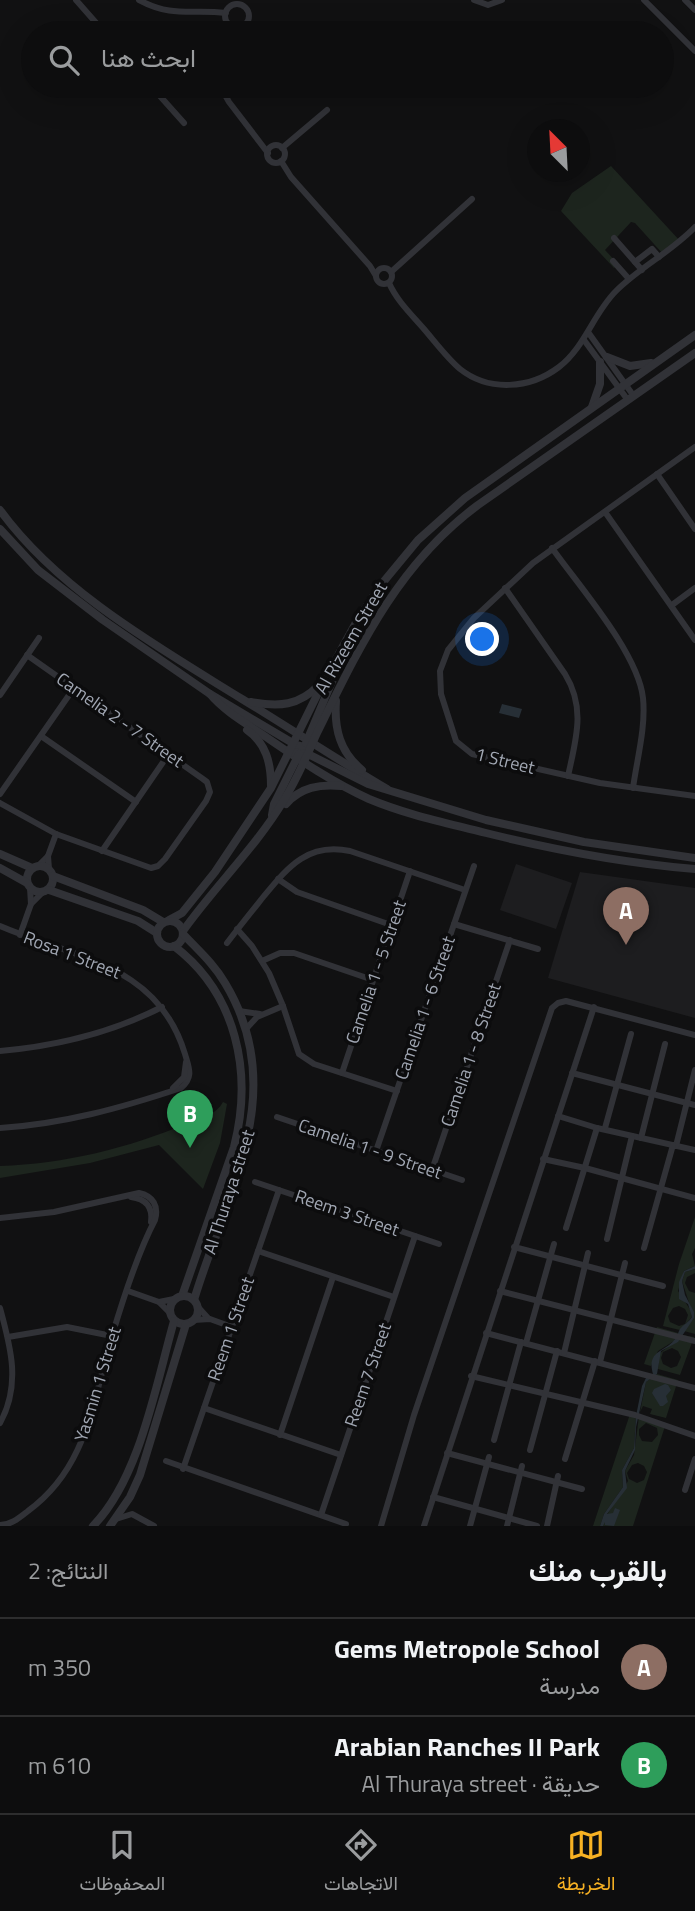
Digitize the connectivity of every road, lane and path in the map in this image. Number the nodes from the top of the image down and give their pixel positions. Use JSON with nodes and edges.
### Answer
{"nodes":[{"id":1,"x":76,"y":0,"type":"edge"},
{"id":2,"x":139,"y":0,"type":"edge"},
{"id":3,"x":155,"y":0,"type":"edge"},
{"id":4,"x":474,"y":0,"type":"edge"},
{"id":5,"x":502,"y":0,"type":"edge"},
{"id":6,"x":644,"y":0,"type":"edge"},
{"id":7,"x":685,"y":0,"type":"edge"},
{"id":8,"x":236,"y":2,"type":"edge"},
{"id":9,"x":246,"y":4,"type":"edge"},
{"id":10,"x":157,"y":9,"type":"junction"},
{"id":11,"x":695,"y":10,"type":"edge"},
{"id":12,"x":226,"y":13,"type":"junction"},
{"id":13,"x":94,"y":21,"type":"edge"},
{"id":14,"x":227,"y":21,"type":"edge"},
{"id":15,"x":247,"y":21,"type":"edge"},
{"id":16,"x":665,"y":21,"type":"edge"},
{"id":17,"x":674,"y":30,"type":"edge"},
{"id":18,"x":695,"y":51,"type":"edge"},
{"id":19,"x":162,"y":98,"type":"edge"},
{"id":20,"x":227,"y":98,"type":"edge"},
{"id":21,"x":327,"y":110,"type":"dead end"},
{"id":22,"x":184,"y":123,"type":"dead end"},
{"id":23,"x":259,"y":141,"type":"junction"},
{"id":24,"x":272,"y":146,"type":"junction"},
{"id":25,"x":282,"y":148,"type":"junction"},
{"id":26,"x":268,"y":153,"type":"junction"},
{"id":27,"x":281,"y":161,"type":"junction"},
{"id":28,"x":472,"y":199,"type":"dead end"},
{"id":29,"x":695,"y":227,"type":"edge"},
{"id":30,"x":614,"y":239,"type":"dead end"},
{"id":31,"x":659,"y":257,"type":"junction"},
{"id":32,"x":613,"y":261,"type":"dead end"},
{"id":33,"x":635,"y":262,"type":"junction"},
{"id":34,"x":368,"y":264,"type":"junction"},
{"id":35,"x":381,"y":269,"type":"junction"},
{"id":36,"x":642,"y":270,"type":"junction"},
{"id":37,"x":391,"y":272,"type":"junction"},
{"id":38,"x":376,"y":276,"type":"junction"},
{"id":39,"x":629,"y":279,"type":"junction"},
{"id":40,"x":389,"y":283,"type":"junction"},
{"id":41,"x":588,"y":332,"type":"junction"},
{"id":42,"x":695,"y":335,"type":"edge"},
{"id":43,"x":584,"y":340,"type":"junction"},
{"id":44,"x":695,"y":353,"type":"edge"},
{"id":45,"x":603,"y":360,"type":"junction"},
{"id":46,"x":657,"y":362,"type":"junction"},
{"id":47,"x":623,"y":387,"type":"junction"},
{"id":48,"x":630,"y":397,"type":"junction"},
{"id":49,"x":592,"y":409,"type":"junction"},
{"id":50,"x":695,"y":447,"type":"edge"},
{"id":51,"x":657,"y":474,"type":"junction"},
{"id":52,"x":0,"y":510,"type":"edge"},
{"id":53,"x":605,"y":512,"type":"junction"},
{"id":54,"x":695,"y":528,"type":"edge"},
{"id":55,"x":0,"y":529,"type":"edge"},
{"id":56,"x":552,"y":548,"type":"junction"},
{"id":57,"x":505,"y":588,"type":"junction"},
{"id":58,"x":695,"y":588,"type":"edge"},
{"id":59,"x":672,"y":605,"type":"junction"},
{"id":60,"x":40,"y":638,"type":"dead end"},
{"id":61,"x":695,"y":640,"type":"edge"},
{"id":62,"x":27,"y":655,"type":"junction"},
{"id":63,"x":337,"y":657,"type":"junction"},
{"id":64,"x":325,"y":679,"type":"junction"},
{"id":65,"x":74,"y":688,"type":"junction"},
{"id":66,"x":337,"y":693,"type":"junction"},
{"id":67,"x":211,"y":694,"type":"junction"},
{"id":68,"x":0,"y":695,"type":"edge"},
{"id":69,"x":245,"y":700,"type":"junction"},
{"id":70,"x":41,"y":736,"type":"junction"},
{"id":71,"x":301,"y":749,"type":"junction"},
{"id":72,"x":168,"y":755,"type":"junction"},
{"id":73,"x":568,"y":776,"type":"junction"},
{"id":74,"x":344,"y":786,"type":"junction"},
{"id":75,"x":271,"y":788,"type":"junction"},
{"id":76,"x":633,"y":788,"type":"junction"},
{"id":77,"x":387,"y":789,"type":"junction"},
{"id":78,"x":0,"y":794,"type":"edge"},
{"id":79,"x":695,"y":796,"type":"edge"},
{"id":80,"x":136,"y":802,"type":"junction"},
{"id":81,"x":0,"y":803,"type":"edge"},
{"id":82,"x":272,"y":818,"type":"junction"},
{"id":83,"x":57,"y":834,"type":"junction"},
{"id":84,"x":102,"y":851,"type":"junction"},
{"id":85,"x":0,"y":854,"type":"edge"},
{"id":86,"x":48,"y":856,"type":"junction"},
{"id":87,"x":695,"y":858,"type":"edge"},
{"id":88,"x":474,"y":866,"type":"dead end"},
{"id":89,"x":35,"y":867,"type":"junction"},
{"id":90,"x":0,"y":868,"type":"edge"},
{"id":91,"x":695,"y":869,"type":"edge"},
{"id":92,"x":410,"y":871,"type":"junction"},
{"id":93,"x":215,"y":872,"type":"junction"},
{"id":94,"x":51,"y":873,"type":"junction"},
{"id":95,"x":278,"y":879,"type":"junction"},
{"id":96,"x":223,"y":880,"type":"junction"},
{"id":97,"x":29,"y":886,"type":"junction"},
{"id":98,"x":202,"y":888,"type":"junction"},
{"id":99,"x":466,"y":890,"type":"junction"},
{"id":100,"x":46,"y":891,"type":"junction"},
{"id":101,"x":211,"y":895,"type":"junction"},
{"id":102,"x":31,"y":904,"type":"junction"},
{"id":103,"x":166,"y":921,"type":"junction"},
{"id":104,"x":454,"y":924,"type":"junction"},
{"id":105,"x":391,"y":925,"type":"junction"},
{"id":106,"x":0,"y":926,"type":"edge"},
{"id":107,"x":237,"y":929,"type":"junction"},
{"id":108,"x":156,"y":933,"type":"junction"},
{"id":109,"x":183,"y":933,"type":"junction"},
{"id":110,"x":20,"y":934,"type":"junction"},
{"id":111,"x":510,"y":940,"type":"junction"},
{"id":112,"x":227,"y":943,"type":"dead end"},
{"id":113,"x":174,"y":946,"type":"junction"},
{"id":114,"x":538,"y":949,"type":"dead end"},
{"id":115,"x":262,"y":961,"type":"junction"},
{"id":116,"x":373,"y":980,"type":"junction"},
{"id":117,"x":283,"y":1006,"type":"junction"},
{"id":118,"x":162,"y":1007,"type":"junction"},
{"id":119,"x":594,"y":1007,"type":"junction"},
{"id":120,"x":239,"y":1011,"type":"junction"},
{"id":121,"x":262,"y":1014,"type":"junction"},
{"id":122,"x":246,"y":1029,"type":"junction"},
{"id":123,"x":631,"y":1034,"type":"dead end"},
{"id":124,"x":695,"y":1035,"type":"edge"},
{"id":125,"x":665,"y":1044,"type":"dead end"},
{"id":126,"x":0,"y":1051,"type":"edge"},
{"id":127,"x":695,"y":1070,"type":"edge"},
{"id":128,"x":342,"y":1073,"type":"junction"},
{"id":129,"x":572,"y":1073,"type":"junction"},
{"id":130,"x":617,"y":1084,"type":"junction"},
{"id":131,"x":397,"y":1091,"type":"junction"},
{"id":132,"x":653,"y":1092,"type":"junction"},
{"id":133,"x":686,"y":1103,"type":"junction"},
{"id":134,"x":695,"y":1105,"type":"edge"},
{"id":135,"x":558,"y":1116,"type":"junction"},
{"id":136,"x":277,"y":1117,"type":"dead end"},
{"id":137,"x":0,"y":1128,"type":"edge"},
{"id":138,"x":601,"y":1128,"type":"junction"},
{"id":139,"x":632,"y":1136,"type":"junction"},
{"id":140,"x":641,"y":1138,"type":"junction"},
{"id":141,"x":675,"y":1145,"type":"junction"},
{"id":142,"x":695,"y":1150,"type":"edge"},
{"id":143,"x":376,"y":1151,"type":"junction"},
{"id":144,"x":543,"y":1159,"type":"junction"},
{"id":145,"x":586,"y":1168,"type":"junction"},
{"id":146,"x":432,"y":1170,"type":"junction"},
{"id":147,"x":623,"y":1179,"type":"junction"},
{"id":148,"x":462,"y":1180,"type":"dead end"},
{"id":149,"x":255,"y":1182,"type":"dead end"},
{"id":150,"x":279,"y":1190,"type":"junction"},
{"id":151,"x":659,"y":1190,"type":"junction"},
{"id":152,"x":695,"y":1198,"type":"edge"},
{"id":153,"x":0,"y":1218,"type":"edge"},
{"id":154,"x":566,"y":1228,"type":"dead end"},
{"id":155,"x":415,"y":1236,"type":"junction"},
{"id":156,"x":607,"y":1238,"type":"dead end"},
{"id":157,"x":439,"y":1244,"type":"dead end"},
{"id":158,"x":554,"y":1244,"type":"dead end"},
{"id":159,"x":514,"y":1247,"type":"junction"},
{"id":160,"x":644,"y":1248,"type":"dead end"},
{"id":161,"x":258,"y":1251,"type":"junction"},
{"id":162,"x":588,"y":1253,"type":"dead end"},
{"id":163,"x":550,"y":1257,"type":"junction"},
{"id":164,"x":625,"y":1263,"type":"dead end"},
{"id":165,"x":585,"y":1266,"type":"junction"},
{"id":166,"x":622,"y":1276,"type":"junction"},
{"id":167,"x":333,"y":1277,"type":"junction"},
{"id":168,"x":663,"y":1286,"type":"dead end"},
{"id":169,"x":128,"y":1291,"type":"junction"},
{"id":170,"x":500,"y":1291,"type":"junction"},
{"id":171,"x":394,"y":1297,"type":"junction"},
{"id":172,"x":178,"y":1298,"type":"junction"},
{"id":173,"x":538,"y":1301,"type":"junction"},
{"id":174,"x":159,"y":1302,"type":"junction"},
{"id":175,"x":196,"y":1303,"type":"junction"},
{"id":176,"x":0,"y":1308,"type":"edge"},
{"id":177,"x":575,"y":1310,"type":"junction"},
{"id":178,"x":172,"y":1317,"type":"junction"},
{"id":179,"x":210,"y":1319,"type":"junction"},
{"id":180,"x":611,"y":1319,"type":"junction"},
{"id":181,"x":190,"y":1322,"type":"junction"},
{"id":182,"x":232,"y":1327,"type":"junction"},
{"id":183,"x":486,"y":1333,"type":"junction"},
{"id":184,"x":112,"y":1336,"type":"junction"},
{"id":185,"x":8,"y":1337,"type":"junction"},
{"id":186,"x":695,"y":1341,"type":"edge"},
{"id":187,"x":524,"y":1343,"type":"junction"},
{"id":188,"x":561,"y":1352,"type":"junction"},
{"id":189,"x":597,"y":1362,"type":"junction"},
{"id":190,"x":471,"y":1376,"type":"junction"},
{"id":191,"x":510,"y":1385,"type":"junction"},
{"id":192,"x":695,"y":1388,"type":"edge"},
{"id":193,"x":545,"y":1394,"type":"junction"},
{"id":194,"x":582,"y":1402,"type":"junction"},
{"id":195,"x":204,"y":1408,"type":"junction"},
{"id":196,"x":0,"y":1423,"type":"edge"},
{"id":197,"x":280,"y":1434,"type":"junction"},
{"id":198,"x":695,"y":1436,"type":"edge"},
{"id":199,"x":494,"y":1440,"type":"dead end"},
{"id":200,"x":530,"y":1450,"type":"dead end"},
{"id":201,"x":447,"y":1453,"type":"junction"},
{"id":202,"x":341,"y":1455,"type":"junction"},
{"id":203,"x":565,"y":1459,"type":"dead end"},
{"id":204,"x":695,"y":1459,"type":"edge"},
{"id":205,"x":166,"y":1461,"type":"dead end"},
{"id":206,"x":488,"y":1461,"type":"junction"},
{"id":207,"x":184,"y":1469,"type":"junction"},
{"id":208,"x":521,"y":1469,"type":"junction"},
{"id":209,"x":558,"y":1479,"type":"junction"},
{"id":210,"x":582,"y":1489,"type":"dead end"},
{"id":211,"x":685,"y":1490,"type":"dead end"},
{"id":212,"x":130,"y":1497,"type":"junction"},
{"id":213,"x":433,"y":1497,"type":"junction"},
{"id":214,"x":475,"y":1509,"type":"junction"},
{"id":215,"x":132,"y":1514,"type":"junction"},
{"id":216,"x":321,"y":1515,"type":"junction"},
{"id":217,"x":18,"y":1519,"type":"junction"},
{"id":218,"x":113,"y":1522,"type":"edge"},
{"id":219,"x":508,"y":1522,"type":"edge"},
{"id":220,"x":346,"y":1524,"type":"dead end"},
{"id":221,"x":0,"y":1525,"type":"edge"},
{"id":222,"x":12,"y":1526,"type":"edge"},
{"id":223,"x":93,"y":1526,"type":"edge"},
{"id":224,"x":154,"y":1526,"type":"edge"},
{"id":225,"x":381,"y":1526,"type":"edge"},
{"id":226,"x":424,"y":1526,"type":"edge"},
{"id":227,"x":471,"y":1526,"type":"edge"},
{"id":228,"x":537,"y":1526,"type":"edge"},
{"id":229,"x":547,"y":1526,"type":"edge"}],
"edges":[{"from":1,"to":13,"type":"street"},
{"from":2,"to":10,"type":"street"},
{"from":3,"to":10,"type":"street"},
{"from":4,"to":5,"type":"street"},
{"from":6,"to":16,"type":"street"},
{"from":7,"to":11,"type":"street"},
{"from":8,"to":9,"type":"street"},
{"from":8,"to":12,"type":"street"},
{"from":9,"to":15,"type":"street"},
{"from":10,"to":12,"type":"street"},
{"from":12,"to":14,"type":"street"},
{"from":17,"to":18,"type":"street"},
{"from":19,"to":22,"type":"street"},
{"from":20,"to":23,"type":"street"},
{"from":21,"to":25,"type":"street"},
{"from":23,"to":24,"type":"street"},
{"from":23,"to":26,"type":"street"},
{"from":24,"to":25,"type":"street"},
{"from":24,"to":26,"type":"street"},
{"from":25,"to":27,"type":"street"},
{"from":26,"to":27,"type":"street"},
{"from":27,"to":34,"type":"street"},
{"from":28,"to":37,"type":"street"},
{"from":29,"to":31,"type":"street"},
{"from":30,"to":33,"type":"street"},
{"from":31,"to":33,"type":"street"},
{"from":31,"to":36,"type":"street"},
{"from":32,"to":39,"type":"street"},
{"from":33,"to":36,"type":"street"},
{"from":34,"to":35,"type":"street"},
{"from":34,"to":38,"type":"street"},
{"from":35,"to":37,"type":"street"},
{"from":35,"to":38,"type":"street"},
{"from":36,"to":39,"type":"street"},
{"from":37,"to":40,"type":"street"},
{"from":38,"to":40,"type":"street"},
{"from":39,"to":41,"type":"street"},
{"from":40,"to":43,"type":"street"},
{"from":41,"to":43,"type":"street"},
{"from":41,"to":45,"type":"street"},
{"from":42,"to":46,"type":"street","name":"Al Rizeem Street"},
{"from":43,"to":45,"type":"street"},
{"from":44,"to":48,"type":"street","name":"Al Rizeem Street"},
{"from":45,"to":46,"type":"street"},
{"from":45,"to":47,"type":"street"},
{"from":45,"to":49,"type":"street"},
{"from":46,"to":47,"type":"street","name":"Al Rizeem Street"},
{"from":47,"to":48,"type":"street"},
{"from":47,"to":49,"type":"street","name":"Al Rizeem Street"},
{"from":48,"to":66,"type":"street","name":"Al Rizeem Street"},
{"from":49,"to":63,"type":"street","name":"Al Rizeem Street"},
{"from":50,"to":51,"type":"street","name":"1 Street"},
{"from":51,"to":53,"type":"street","name":"1 Street"},
{"from":51,"to":54,"type":"street"},
{"from":52,"to":69,"type":"street"},
{"from":53,"to":56,"type":"street","name":"1 Street"},
{"from":53,"to":59,"type":"street"},
{"from":55,"to":67,"type":"street"},
{"from":56,"to":57,"type":"street","name":"1 Street"},
{"from":56,"to":76,"type":"street"},
{"from":57,"to":73,"type":"street"},
{"from":57,"to":73,"type":"street","name":"1 Street"},
{"from":58,"to":59,"type":"street"},
{"from":59,"to":61,"type":"street"},
{"from":60,"to":62,"type":"street"},
{"from":62,"to":65,"type":"street","name":"Camelia 2 - 7 Street"},
{"from":62,"to":68,"type":"street"},
{"from":63,"to":64,"type":"street","name":"Al Rizeem Street"},
{"from":63,"to":71,"type":"street"},
{"from":64,"to":69,"type":"street"},
{"from":64,"to":71,"type":"street","name":"Al Rizeem Street"},
{"from":65,"to":70,"type":"street"},
{"from":65,"to":72,"type":"street","name":"Camelia 2 - 7 Street"},
{"from":66,"to":71,"type":"street","name":"Al Rizeem Street"},
{"from":66,"to":77,"type":"street"},
{"from":67,"to":71,"type":"street"},
{"from":67,"to":75,"type":"street"},
{"from":69,"to":71,"type":"street"},
{"from":70,"to":78,"type":"street"},
{"from":70,"to":80,"type":"street"},
{"from":71,"to":74,"type":"street"},
{"from":71,"to":75,"type":"street","name":"Al Rizeem Street"},
{"from":71,"to":77,"type":"street"},
{"from":71,"to":82,"type":"street"},
{"from":72,"to":80,"type":"street"},
{"from":72,"to":84,"type":"street","name":"Camelia 2 - 7 Street"},
{"from":73,"to":76,"type":"street","name":"1 Street"},
{"from":74,"to":82,"type":"street"},
{"from":74,"to":91,"type":"street"},
{"from":75,"to":93,"type":"street","name":"Al Rizeem Street"},
{"from":76,"to":79,"type":"street","name":"1 Street"},
{"from":77,"to":87,"type":"street"},
{"from":80,"to":84,"type":"street"},
{"from":81,"to":83,"type":"street"},
{"from":82,"to":96,"type":"street"},
{"from":83,"to":84,"type":"street"},
{"from":83,"to":86,"type":"street"},
{"from":85,"to":89,"type":"street"},
{"from":86,"to":89,"type":"street"},
{"from":86,"to":94,"type":"street"},
{"from":88,"to":99,"type":"street","name":"Camelia 1 - 6 Street"},
{"from":89,"to":94,"type":"street"},
{"from":89,"to":97,"type":"street"},
{"from":90,"to":97,"type":"street"},
{"from":92,"to":95,"type":"street"},
{"from":92,"to":99,"type":"street"},
{"from":92,"to":105,"type":"street","name":"Camelia 1 - 5 Street"},
{"from":93,"to":96,"type":"street"},
{"from":93,"to":98,"type":"street","name":"Al Rizeem Street"},
{"from":94,"to":100,"type":"street"},
{"from":94,"to":103,"type":"street"},
{"from":95,"to":105,"type":"street"},
{"from":95,"to":107,"type":"street"},
{"from":96,"to":101,"type":"street"},
{"from":97,"to":100,"type":"street"},
{"from":97,"to":102,"type":"street"},
{"from":98,"to":101,"type":"street"},
{"from":98,"to":103,"type":"street","name":"Al Rizeem Street"},
{"from":99,"to":104,"type":"street","name":"Camelia 1 - 6 Street"},
{"from":100,"to":102,"type":"street"},
{"from":100,"to":108,"type":"street"},
{"from":101,"to":109,"type":"street"},
{"from":102,"to":110,"type":"street"},
{"from":103,"to":108,"type":"street"},
{"from":103,"to":109,"type":"street"},
{"from":104,"to":111,"type":"street"},
{"from":104,"to":131,"type":"street","name":"Camelia 1 - 6 Street"},
{"from":105,"to":116,"type":"street","name":"Camelia 1 - 5 Street"},
{"from":106,"to":110,"type":"street","name":"Rosa 1 Street"},
{"from":107,"to":112,"type":"street"},
{"from":107,"to":115,"type":"street"},
{"from":108,"to":113,"type":"street"},
{"from":109,"to":113,"type":"street"},
{"from":109,"to":120,"type":"street","name":"Al Thuraya street"},
{"from":110,"to":118,"type":"street","name":"Rosa 1 Street"},
{"from":111,"to":114,"type":"street"},
{"from":111,"to":146,"type":"street","name":"Camelia 1 - 8 Street"},
{"from":113,"to":172,"type":"street","name":"Al Thuraya street"},
{"from":115,"to":116,"type":"street"},
{"from":115,"to":117,"type":"street"},
{"from":116,"to":128,"type":"street","name":"Camelia 1 - 5 Street"},
{"from":117,"to":121,"type":"street"},
{"from":117,"to":128,"type":"street"},
{"from":118,"to":126,"type":"street"},
{"from":118,"to":137,"type":"street","name":"Rosa 1 Street"},
{"from":119,"to":124,"type":"street"},
{"from":119,"to":129,"type":"street"},
{"from":119,"to":225,"type":"street"},
{"from":120,"to":121,"type":"street"},
{"from":120,"to":122,"type":"street","name":"Al Thuraya street"},
{"from":121,"to":122,"type":"street"},
{"from":122,"to":175,"type":"street","name":"Al Thuraya street"},
{"from":123,"to":130,"type":"street"},
{"from":125,"to":132,"type":"street"},
{"from":127,"to":133,"type":"street"},
{"from":128,"to":131,"type":"street"},
{"from":129,"to":130,"type":"street"},
{"from":129,"to":135,"type":"street"},
{"from":130,"to":132,"type":"street"},
{"from":130,"to":138,"type":"street"},
{"from":131,"to":143,"type":"street","name":"Camelia 1 - 6 Street"},
{"from":132,"to":133,"type":"street"},
{"from":132,"to":140,"type":"street"},
{"from":133,"to":134,"type":"street"},
{"from":133,"to":141,"type":"street"},
{"from":135,"to":138,"type":"street"},
{"from":135,"to":144,"type":"street"},
{"from":136,"to":143,"type":"street","name":"Camelia 1 - 9 Street"},
{"from":138,"to":139,"type":"street"},
{"from":138,"to":145,"type":"street"},
{"from":139,"to":140,"type":"street"},
{"from":139,"to":147,"type":"street"},
{"from":140,"to":141,"type":"street"},
{"from":141,"to":142,"type":"street"},
{"from":141,"to":151,"type":"street"},
{"from":143,"to":146,"type":"street","name":"Camelia 1 - 9 Street"},
{"from":144,"to":145,"type":"street"},
{"from":144,"to":159,"type":"street"},
{"from":145,"to":147,"type":"street"},
{"from":145,"to":154,"type":"street"},
{"from":146,"to":148,"type":"street","name":"Camelia 1 - 9 Street"},
{"from":147,"to":151,"type":"street"},
{"from":147,"to":156,"type":"street"},
{"from":149,"to":150,"type":"street","name":"Reem 3 Street"},
{"from":150,"to":155,"type":"street","name":"Reem 3 Street"},
{"from":150,"to":161,"type":"street","name":"Reem 1 Street"},
{"from":151,"to":152,"type":"street"},
{"from":151,"to":160,"type":"street"},
{"from":153,"to":169,"type":"street","name":"Yasmin 1 Street"},
{"from":155,"to":157,"type":"street","name":"Reem 3 Street"},
{"from":155,"to":171,"type":"street","name":"Reem 7 Street"},
{"from":158,"to":163,"type":"street"},
{"from":159,"to":163,"type":"street"},
{"from":159,"to":170,"type":"street"},
{"from":161,"to":167,"type":"street"},
{"from":161,"to":182,"type":"street","name":"Reem 1 Street"},
{"from":162,"to":165,"type":"street"},
{"from":163,"to":165,"type":"street"},
{"from":163,"to":173,"type":"street"},
{"from":164,"to":166,"type":"street"},
{"from":165,"to":166,"type":"street"},
{"from":165,"to":177,"type":"street"},
{"from":166,"to":168,"type":"street"},
{"from":166,"to":180,"type":"street"},
{"from":167,"to":171,"type":"street"},
{"from":167,"to":197,"type":"street"},
{"from":169,"to":174,"type":"street"},
{"from":169,"to":184,"type":"street","name":"Yasmin 1 Street"},
{"from":170,"to":173,"type":"street"},
{"from":170,"to":183,"type":"street"},
{"from":171,"to":202,"type":"street","name":"Reem 7 Street"},
{"from":172,"to":174,"type":"street"},
{"from":172,"to":175,"type":"street"},
{"from":172,"to":178,"type":"street"},
{"from":173,"to":177,"type":"street"},
{"from":173,"to":187,"type":"street"},
{"from":174,"to":178,"type":"street"},
{"from":175,"to":179,"type":"street"},
{"from":175,"to":181,"type":"street"},
{"from":176,"to":185,"type":"street"},
{"from":177,"to":180,"type":"street"},
{"from":177,"to":188,"type":"street"},
{"from":178,"to":181,"type":"street"},
{"from":178,"to":223,"type":"street"},
{"from":179,"to":181,"type":"street"},
{"from":179,"to":182,"type":"street"},
{"from":180,"to":186,"type":"street"},
{"from":180,"to":189,"type":"street"},
{"from":181,"to":212,"type":"street"},
{"from":182,"to":195,"type":"street","name":"Reem 1 Street"},
{"from":183,"to":187,"type":"street"},
{"from":183,"to":190,"type":"street"},
{"from":184,"to":185,"type":"street"},
{"from":184,"to":217,"type":"street","name":"Yasmin 1 Street"},
{"from":185,"to":196,"type":"street"},
{"from":187,"to":188,"type":"street"},
{"from":187,"to":191,"type":"street"},
{"from":188,"to":189,"type":"street"},
{"from":188,"to":193,"type":"street"},
{"from":189,"to":192,"type":"street"},
{"from":189,"to":194,"type":"street"},
{"from":190,"to":191,"type":"street"},
{"from":190,"to":201,"type":"street"},
{"from":191,"to":193,"type":"street"},
{"from":191,"to":199,"type":"street"},
{"from":193,"to":194,"type":"street"},
{"from":193,"to":200,"type":"street"},
{"from":194,"to":198,"type":"street"},
{"from":194,"to":203,"type":"street"},
{"from":195,"to":197,"type":"street"},
{"from":195,"to":207,"type":"street","name":"Reem 1 Street"},
{"from":197,"to":202,"type":"street"},
{"from":201,"to":206,"type":"street"},
{"from":201,"to":213,"type":"street"},
{"from":202,"to":216,"type":"street","name":"Reem 7 Street"},
{"from":204,"to":211,"type":"street"},
{"from":205,"to":207,"type":"street"},
{"from":206,"to":208,"type":"street"},
{"from":206,"to":214,"type":"street"},
{"from":207,"to":216,"type":"street"},
{"from":208,"to":209,"type":"street"},
{"from":208,"to":219,"type":"street"},
{"from":209,"to":210,"type":"street"},
{"from":209,"to":229,"type":"street"},
{"from":212,"to":215,"type":"street"},
{"from":212,"to":218,"type":"street"},
{"from":213,"to":214,"type":"street"},
{"from":213,"to":226,"type":"street"},
{"from":214,"to":219,"type":"street"},
{"from":214,"to":227,"type":"street"},
{"from":215,"to":218,"type":"street"},
{"from":215,"to":224,"type":"street"},
{"from":216,"to":220,"type":"street"},
{"from":217,"to":221,"type":"street","name":"Yasmin 1 Street"},
{"from":217,"to":222,"type":"street","name":"Yasmin 1 Street"},
{"from":219,"to":228,"type":"street"}]}
